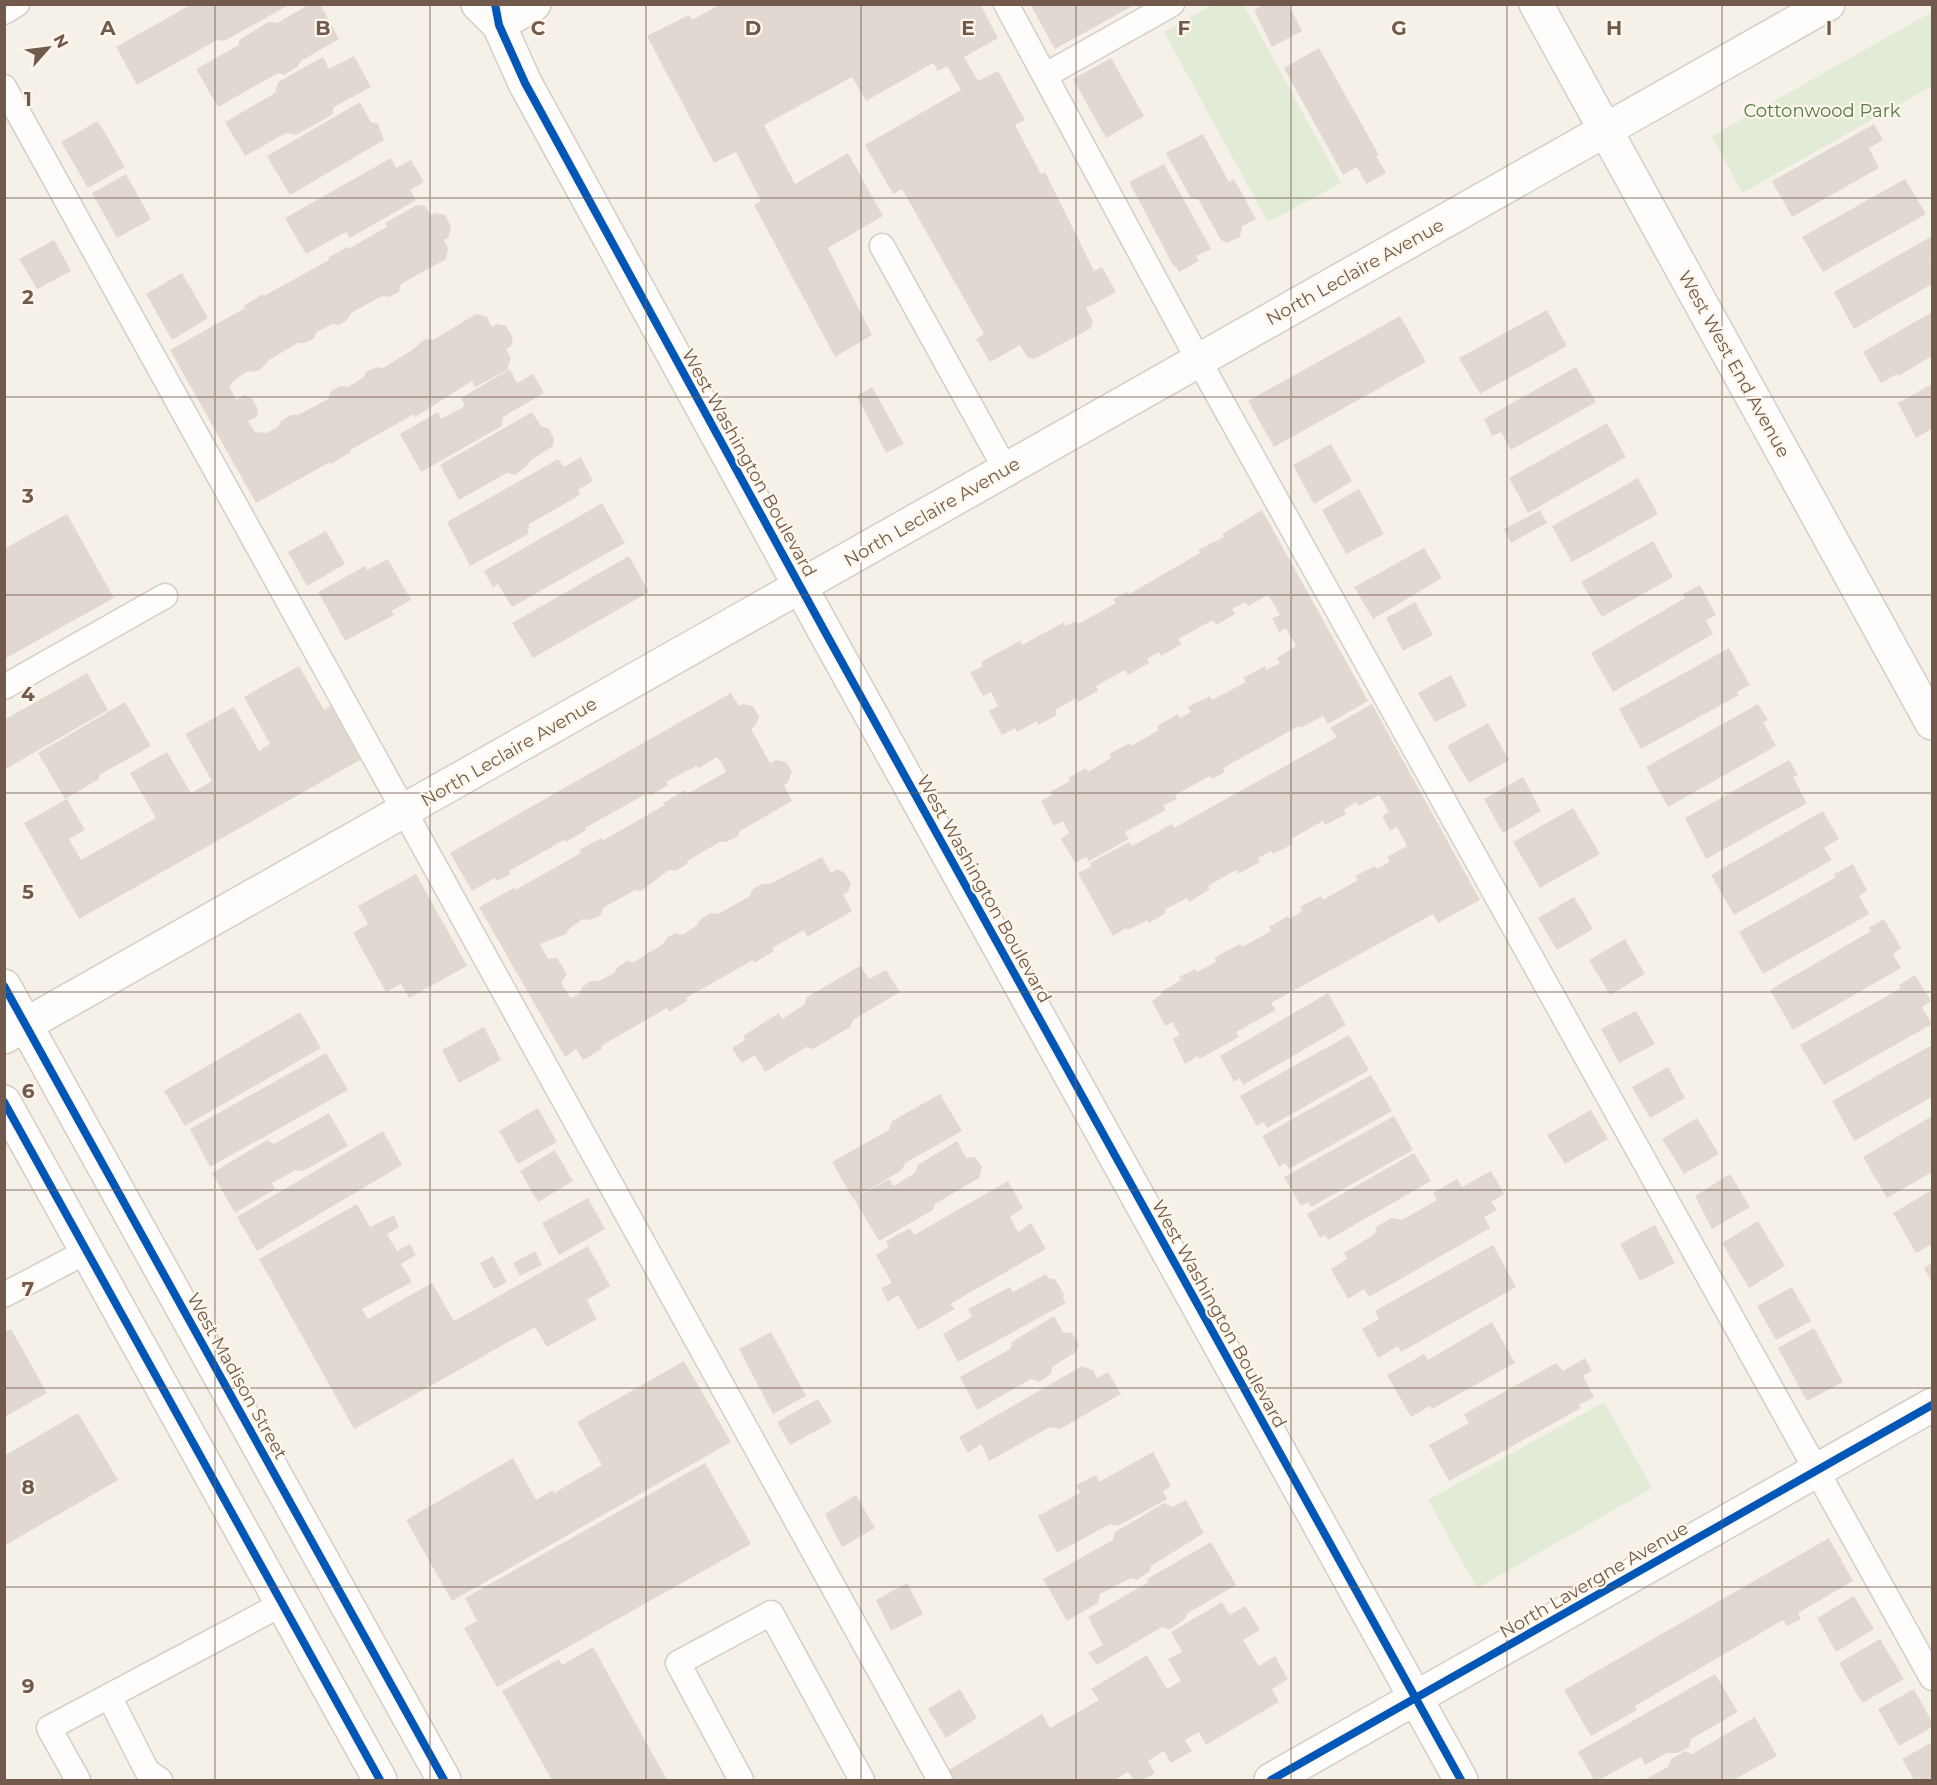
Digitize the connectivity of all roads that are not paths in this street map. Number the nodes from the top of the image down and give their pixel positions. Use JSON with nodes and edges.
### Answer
{"nodes":[{"id":1,"x":17,"y":4,"type":"edge"},
{"id":2,"x":534,"y":4,"type":"edge"},
{"id":3,"x":1006,"y":4,"type":"edge"},
{"id":4,"x":1172,"y":4,"type":"edge"},
{"id":5,"x":1536,"y":4,"type":"edge"},
{"id":6,"x":1828,"y":4,"type":"edge"},
{"id":7,"x":490,"y":11,"type":"edge"},
{"id":8,"x":4,"y":12,"type":"edge"},
{"id":9,"x":1046,"y":75,"type":"junction"},
{"id":10,"x":4,"y":87,"type":"edge"},
{"id":11,"x":1606,"y":130,"type":"junction"},
{"id":12,"x":882,"y":246,"type":"dead end"},
{"id":13,"x":1199,"y":361,"type":"junction"},
{"id":14,"x":1006,"y":470,"type":"junction"},
{"id":15,"x":800,"y":587,"type":"junction"},
{"id":16,"x":165,"y":596,"type":"dead end"},
{"id":17,"x":4,"y":687,"type":"edge"},
{"id":18,"x":1932,"y":723,"type":"edge"},
{"id":19,"x":403,"y":811,"type":"junction"},
{"id":20,"x":4,"y":986,"type":"edge"},
{"id":21,"x":15,"y":1031,"type":"edge"},
{"id":22,"x":4,"y":1102,"type":"edge"},
{"id":23,"x":87,"y":1251,"type":"junction"},
{"id":24,"x":4,"y":1295,"type":"edge"},
{"id":25,"x":1932,"y":1405,"type":"edge"},
{"id":26,"x":1818,"y":1470,"type":"junction"},
{"id":27,"x":282,"y":1604,"type":"junction"},
{"id":28,"x":1932,"y":1678,"type":"edge"},
{"id":29,"x":109,"y":1696,"type":"junction"},
{"id":30,"x":1415,"y":1699,"type":"junction"},
{"id":31,"x":151,"y":1777,"type":"edge"},
{"id":32,"x":78,"y":1780,"type":"edge"},
{"id":33,"x":380,"y":1780,"type":"edge"},
{"id":34,"x":444,"y":1780,"type":"edge"},
{"id":35,"x":741,"y":1780,"type":"edge"},
{"id":36,"x":862,"y":1780,"type":"edge"},
{"id":37,"x":940,"y":1780,"type":"edge"},
{"id":38,"x":1271,"y":1780,"type":"edge"},
{"id":39,"x":1461,"y":1780,"type":"edge"}],
"edges":[{"from":1,"to":8,"type":"lane"},
{"from":2,"to":7,"type":"street"},
{"from":3,"to":9,"type":"lane"},
{"from":4,"to":9,"type":"lane"},
{"from":5,"to":11,"type":"street","name":"West West End Avenue"},
{"from":6,"to":11,"type":"street","name":"North Leclaire Avenue"},
{"from":7,"to":15,"type":"street","name":"West Washington Boulevard"},
{"from":9,"to":13,"type":"lane"},
{"from":10,"to":19,"type":"lane"},
{"from":11,"to":13,"type":"street","name":"North Leclaire Avenue"},
{"from":11,"to":18,"type":"street","name":"West West End Avenue"},
{"from":12,"to":14,"type":"lane"},
{"from":13,"to":14,"type":"street","name":"North Leclaire Avenue"},
{"from":13,"to":26,"type":"lane"},
{"from":14,"to":15,"type":"street","name":"North Leclaire Avenue"},
{"from":15,"to":19,"type":"street","name":"North Leclaire Avenue"},
{"from":15,"to":30,"type":"street","name":"West Washington Boulevard"},
{"from":16,"to":17,"type":"lane"},
{"from":19,"to":21,"type":"street","name":"North Leclaire Avenue"},
{"from":19,"to":37,"type":"lane"},
{"from":20,"to":21,"type":"street","name":"West Madison Street"},
{"from":21,"to":34,"type":"street","name":"West Madison Street"},
{"from":22,"to":23,"type":"street"},
{"from":23,"to":24,"type":"lane"},
{"from":23,"to":27,"type":"street"},
{"from":25,"to":26,"type":"street","name":"North Lavergne Avenue"},
{"from":26,"to":28,"type":"lane"},
{"from":26,"to":30,"type":"street","name":"North Lavergne Avenue"},
{"from":27,"to":29,"type":"lane"},
{"from":27,"to":33,"type":"street"},
{"from":29,"to":31,"type":"lane"},
{"from":29,"to":32,"type":"lane"},
{"from":30,"to":38,"type":"street","name":"North Lavergne Avenue"},
{"from":30,"to":39,"type":"street","name":"West Washington Boulevard"},
{"from":35,"to":36,"type":"lane"}]}
